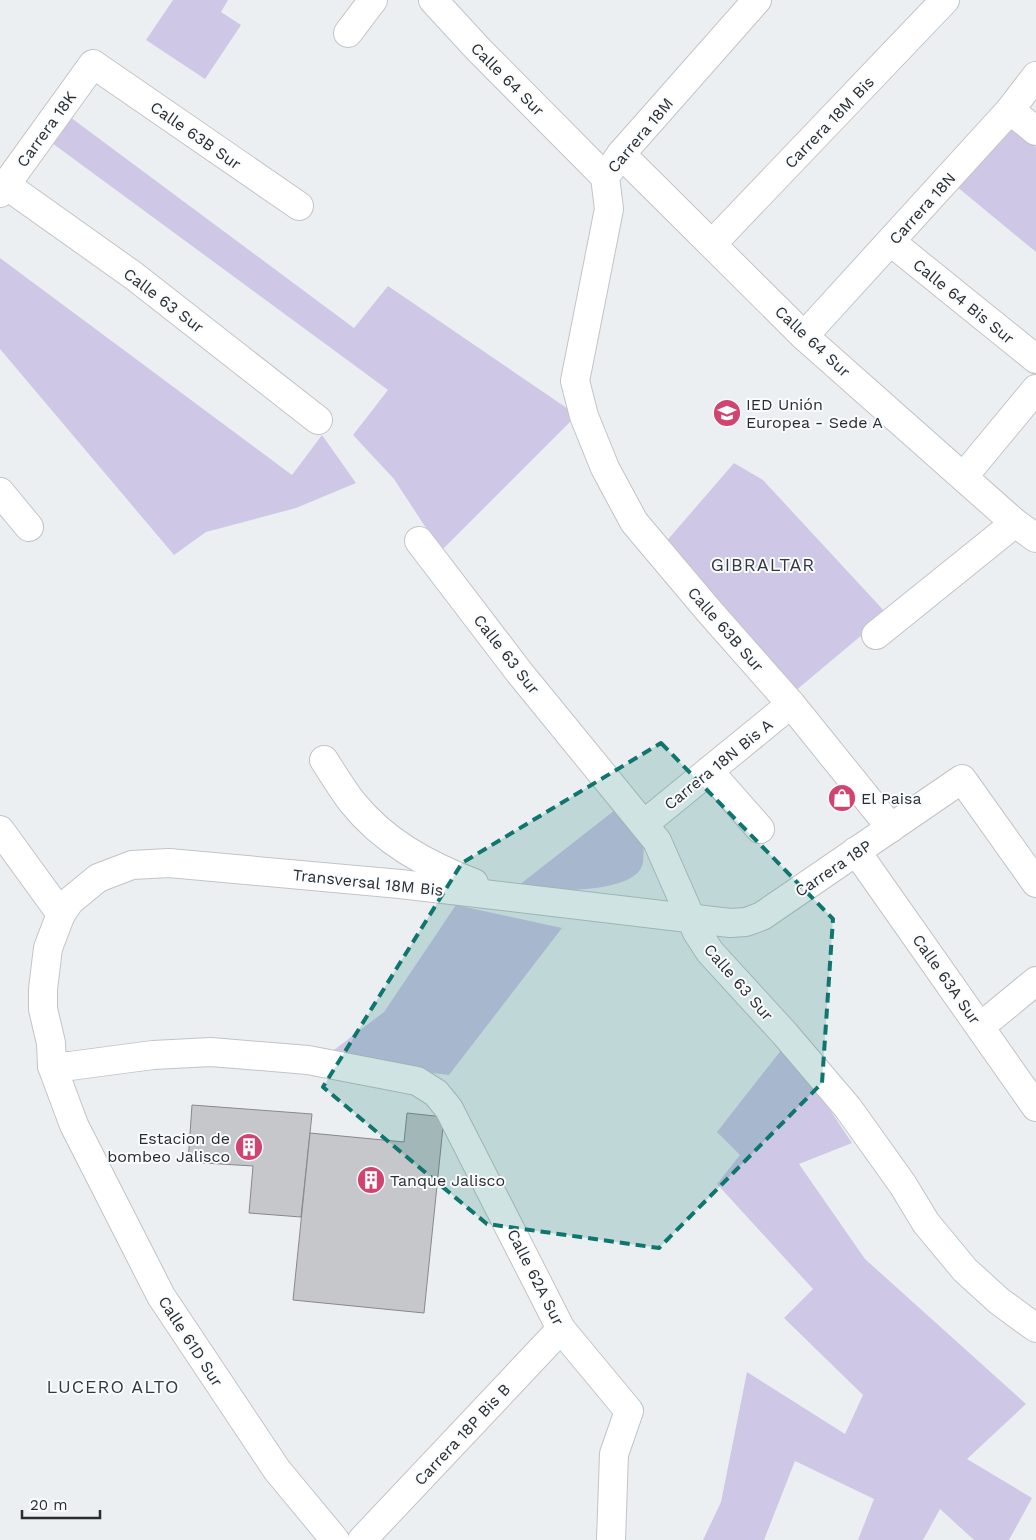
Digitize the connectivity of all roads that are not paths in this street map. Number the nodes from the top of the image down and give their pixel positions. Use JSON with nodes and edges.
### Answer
{"nodes":[{"id":1,"x":374,"y":0,"type":"edge"},
{"id":2,"x":433,"y":0,"type":"edge"},
{"id":3,"x":757,"y":0,"type":"edge"},
{"id":4,"x":945,"y":0,"type":"edge"},
{"id":5,"x":348,"y":34,"type":"dead end"},
{"id":6,"x":93,"y":64,"type":"joint"},
{"id":7,"x":1036,"y":76,"type":"edge"},
{"id":8,"x":1010,"y":110,"type":"junction"},
{"id":9,"x":1036,"y":131,"type":"edge"},
{"id":10,"x":622,"y":154,"type":"junction"},
{"id":11,"x":605,"y":177,"type":"junction"},
{"id":12,"x":3,"y":189,"type":"edge"},
{"id":13,"x":300,"y":206,"type":"dead end"},
{"id":14,"x":891,"y":242,"type":"junction"},
{"id":15,"x":712,"y":244,"type":"junction"},
{"id":16,"x":804,"y":336,"type":"junction"},
{"id":17,"x":1036,"y":359,"type":"edge"},
{"id":18,"x":1036,"y":389,"type":"edge"},
{"id":19,"x":584,"y":416,"type":"joint"},
{"id":20,"x":318,"y":420,"type":"dead end"},
{"id":21,"x":964,"y":476,"type":"junction"},
{"id":22,"x":0,"y":492,"type":"edge"},
{"id":23,"x":29,"y":527,"type":"dead end"},
{"id":24,"x":1026,"y":530,"type":"edge"},
{"id":25,"x":420,"y":541,"type":"dead end"},
{"id":26,"x":876,"y":635,"type":"dead end"},
{"id":27,"x":791,"y":704,"type":"junction"},
{"id":28,"x":324,"y":760,"type":"dead end"},
{"id":29,"x":709,"y":771,"type":"junction"},
{"id":30,"x":644,"y":824,"type":"junction"},
{"id":31,"x":891,"y":828,"type":"junction"},
{"id":32,"x":760,"y":829,"type":"dead end"},
{"id":33,"x":0,"y":830,"type":"edge"},
{"id":34,"x":856,"y":851,"type":"junction"},
{"id":35,"x":1036,"y":883,"type":"edge"},
{"id":36,"x":527,"y":899,"type":"junction"},
{"id":37,"x":61,"y":914,"type":"junction"},
{"id":38,"x":692,"y":919,"type":"junction"},
{"id":39,"x":1036,"y":981,"type":"edge"},
{"id":40,"x":980,"y":1027,"type":"junction"},
{"id":41,"x":52,"y":1066,"type":"junction"},
{"id":42,"x":1036,"y":1107,"type":"edge"},
{"id":43,"x":1036,"y":1328,"type":"edge"},
{"id":44,"x":561,"y":1329,"type":"junction"},
{"id":45,"x":335,"y":1540,"type":"edge"},
{"id":46,"x":362,"y":1540,"type":"edge"},
{"id":47,"x":611,"y":1540,"type":"edge"}],
"edges":[{"from":1,"to":5,"type":"street"},
{"from":2,"to":11,"type":"street","name":"Calle 64 Sur"},
{"from":3,"to":10,"type":"street","name":"Carrera 18M"},
{"from":4,"to":15,"type":"street","name":"Carrera 18M Bis"},
{"from":6,"to":12,"type":"street","name":"Carrera 18K"},
{"from":6,"to":13,"type":"street","name":"Calle 63B Sur"},
{"from":7,"to":8,"type":"street","name":"Carrera 18N"},
{"from":8,"to":9,"type":"street"},
{"from":8,"to":14,"type":"street","name":"Carrera 18N"},
{"from":10,"to":11,"type":"street","name":"Carrera 18M"},
{"from":10,"to":15,"type":"street","name":"Calle 64 Sur"},
{"from":11,"to":19,"type":"street","name":"Carrera 18M"},
{"from":12,"to":20,"type":"street","name":"Calle 63 Sur"},
{"from":14,"to":16,"type":"street","name":"Carrera 18N"},
{"from":14,"to":17,"type":"street","name":"Calle 64 Bis Sur"},
{"from":15,"to":16,"type":"street","name":"Calle 64 Sur"},
{"from":16,"to":21,"type":"street","name":"Calle 64 Sur"},
{"from":18,"to":21,"type":"street"},
{"from":19,"to":27,"type":"street","name":"Calle 63B Sur"},
{"from":21,"to":24,"type":"street","name":"Calle 64 Sur"},
{"from":22,"to":23,"type":"street"},
{"from":24,"to":26,"type":"street"},
{"from":25,"to":30,"type":"street","name":"Calle 63 Sur"},
{"from":27,"to":29,"type":"street","name":"Carrera 18N Bis A"},
{"from":27,"to":31,"type":"street","name":"Calle 63B Sur"},
{"from":28,"to":36,"type":"street"},
{"from":29,"to":30,"type":"street","name":"Carrera 18N Bis A"},
{"from":29,"to":32,"type":"street"},
{"from":30,"to":38,"type":"street","name":"Calle 63 Sur"},
{"from":31,"to":34,"type":"street","name":"Carrera 18P"},
{"from":31,"to":35,"type":"street","name":"Carrera 18P"},
{"from":33,"to":37,"type":"street"},
{"from":34,"to":38,"type":"street","name":"Carrera 18P"},
{"from":34,"to":40,"type":"street","name":"Calle 63A Sur"},
{"from":36,"to":37,"type":"street","name":"Transversal 18M Bis"},
{"from":36,"to":38,"type":"street","name":"Transversal 18M Bis"},
{"from":37,"to":41,"type":"street","name":"Calle 61D Sur"},
{"from":38,"to":43,"type":"street","name":"Calle 63 Sur"},
{"from":39,"to":40,"type":"street"},
{"from":40,"to":42,"type":"street","name":"Calle 63A Sur"},
{"from":41,"to":44,"type":"street","name":"Calle 62A Sur"},
{"from":41,"to":45,"type":"street","name":"Calle 61D Sur"},
{"from":44,"to":46,"type":"street","name":"Carrera 18P Bis B"},
{"from":44,"to":47,"type":"street","name":"Calle 62A Sur"}]}
